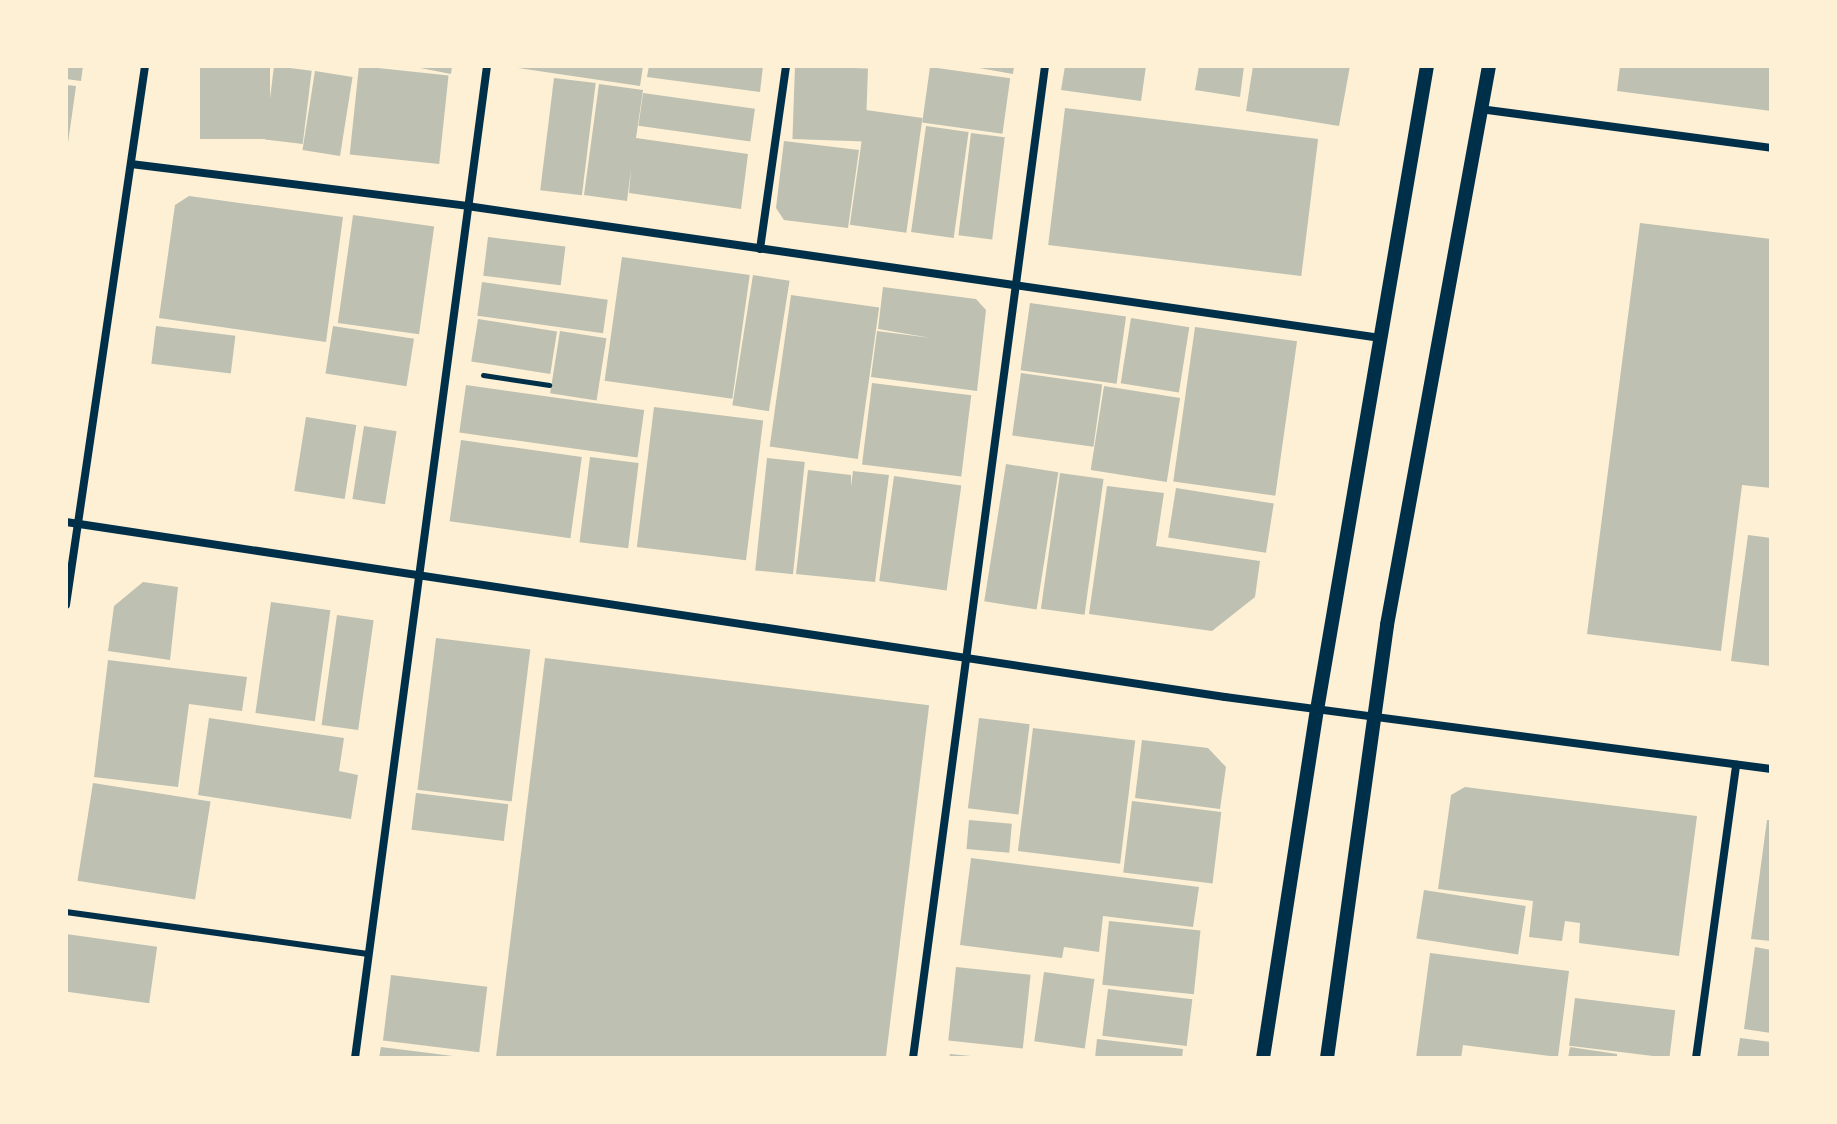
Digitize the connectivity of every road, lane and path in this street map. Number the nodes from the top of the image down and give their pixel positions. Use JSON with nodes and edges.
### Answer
{"nodes":[{"id":1,"x":145,"y":66,"type":"edge"},
{"id":2,"x":487,"y":66,"type":"edge"},
{"id":3,"x":786,"y":66,"type":"edge"},
{"id":4,"x":1045,"y":66,"type":"edge"},
{"id":5,"x":1427,"y":66,"type":"edge"},
{"id":6,"x":1489,"y":66,"type":"edge"},
{"id":7,"x":1480,"y":109,"type":"junction"},
{"id":8,"x":1771,"y":148,"type":"edge"},
{"id":9,"x":131,"y":164,"type":"junction"},
{"id":10,"x":467,"y":206,"type":"junction"},
{"id":11,"x":760,"y":249,"type":"junction"},
{"id":12,"x":1015,"y":285,"type":"junction"},
{"id":13,"x":1381,"y":338,"type":"junction"},
{"id":14,"x":445,"y":370,"type":"junction"},
{"id":15,"x":549,"y":385,"type":"dead end"},
{"id":16,"x":66,"y":522,"type":"edge"},
{"id":17,"x":79,"y":523,"type":"junction"},
{"id":18,"x":416,"y":575,"type":"junction"},
{"id":19,"x":66,"y":605,"type":"edge"},
{"id":20,"x":963,"y":658,"type":"junction"},
{"id":21,"x":1317,"y":710,"type":"junction"},
{"id":22,"x":1373,"y":719,"type":"junction"},
{"id":23,"x":1736,"y":765,"type":"junction"},
{"id":24,"x":1771,"y":769,"type":"edge"},
{"id":25,"x":66,"y":912,"type":"edge"},
{"id":26,"x":368,"y":954,"type":"junction"},
{"id":27,"x":355,"y":1058,"type":"edge"},
{"id":28,"x":913,"y":1058,"type":"edge"},
{"id":29,"x":1263,"y":1058,"type":"edge"},
{"id":30,"x":1327,"y":1058,"type":"edge"},
{"id":31,"x":1696,"y":1058,"type":"edge"}],
"edges":[{"from":1,"to":9,"type":"street"},
{"from":2,"to":10,"type":"street"},
{"from":3,"to":11,"type":"street"},
{"from":4,"to":12,"type":"street"},
{"from":5,"to":13,"type":"street"},
{"from":6,"to":7,"type":"street"},
{"from":7,"to":8,"type":"street"},
{"from":7,"to":22,"type":"street"},
{"from":9,"to":10,"type":"street"},
{"from":9,"to":17,"type":"street"},
{"from":10,"to":11,"type":"street"},
{"from":10,"to":14,"type":"street"},
{"from":11,"to":12,"type":"street"},
{"from":12,"to":13,"type":"street"},
{"from":12,"to":20,"type":"street"},
{"from":13,"to":21,"type":"street"},
{"from":14,"to":15,"type":"path"},
{"from":14,"to":18,"type":"street"},
{"from":16,"to":17,"type":"street"},
{"from":17,"to":18,"type":"street"},
{"from":17,"to":19,"type":"street"},
{"from":18,"to":20,"type":"street"},
{"from":18,"to":26,"type":"street"},
{"from":20,"to":21,"type":"street"},
{"from":20,"to":28,"type":"street"},
{"from":21,"to":22,"type":"street"},
{"from":21,"to":29,"type":"street"},
{"from":22,"to":23,"type":"street"},
{"from":22,"to":30,"type":"street"},
{"from":23,"to":24,"type":"street"},
{"from":23,"to":31,"type":"street"},
{"from":25,"to":26,"type":"lane"},
{"from":26,"to":27,"type":"street"}]}
